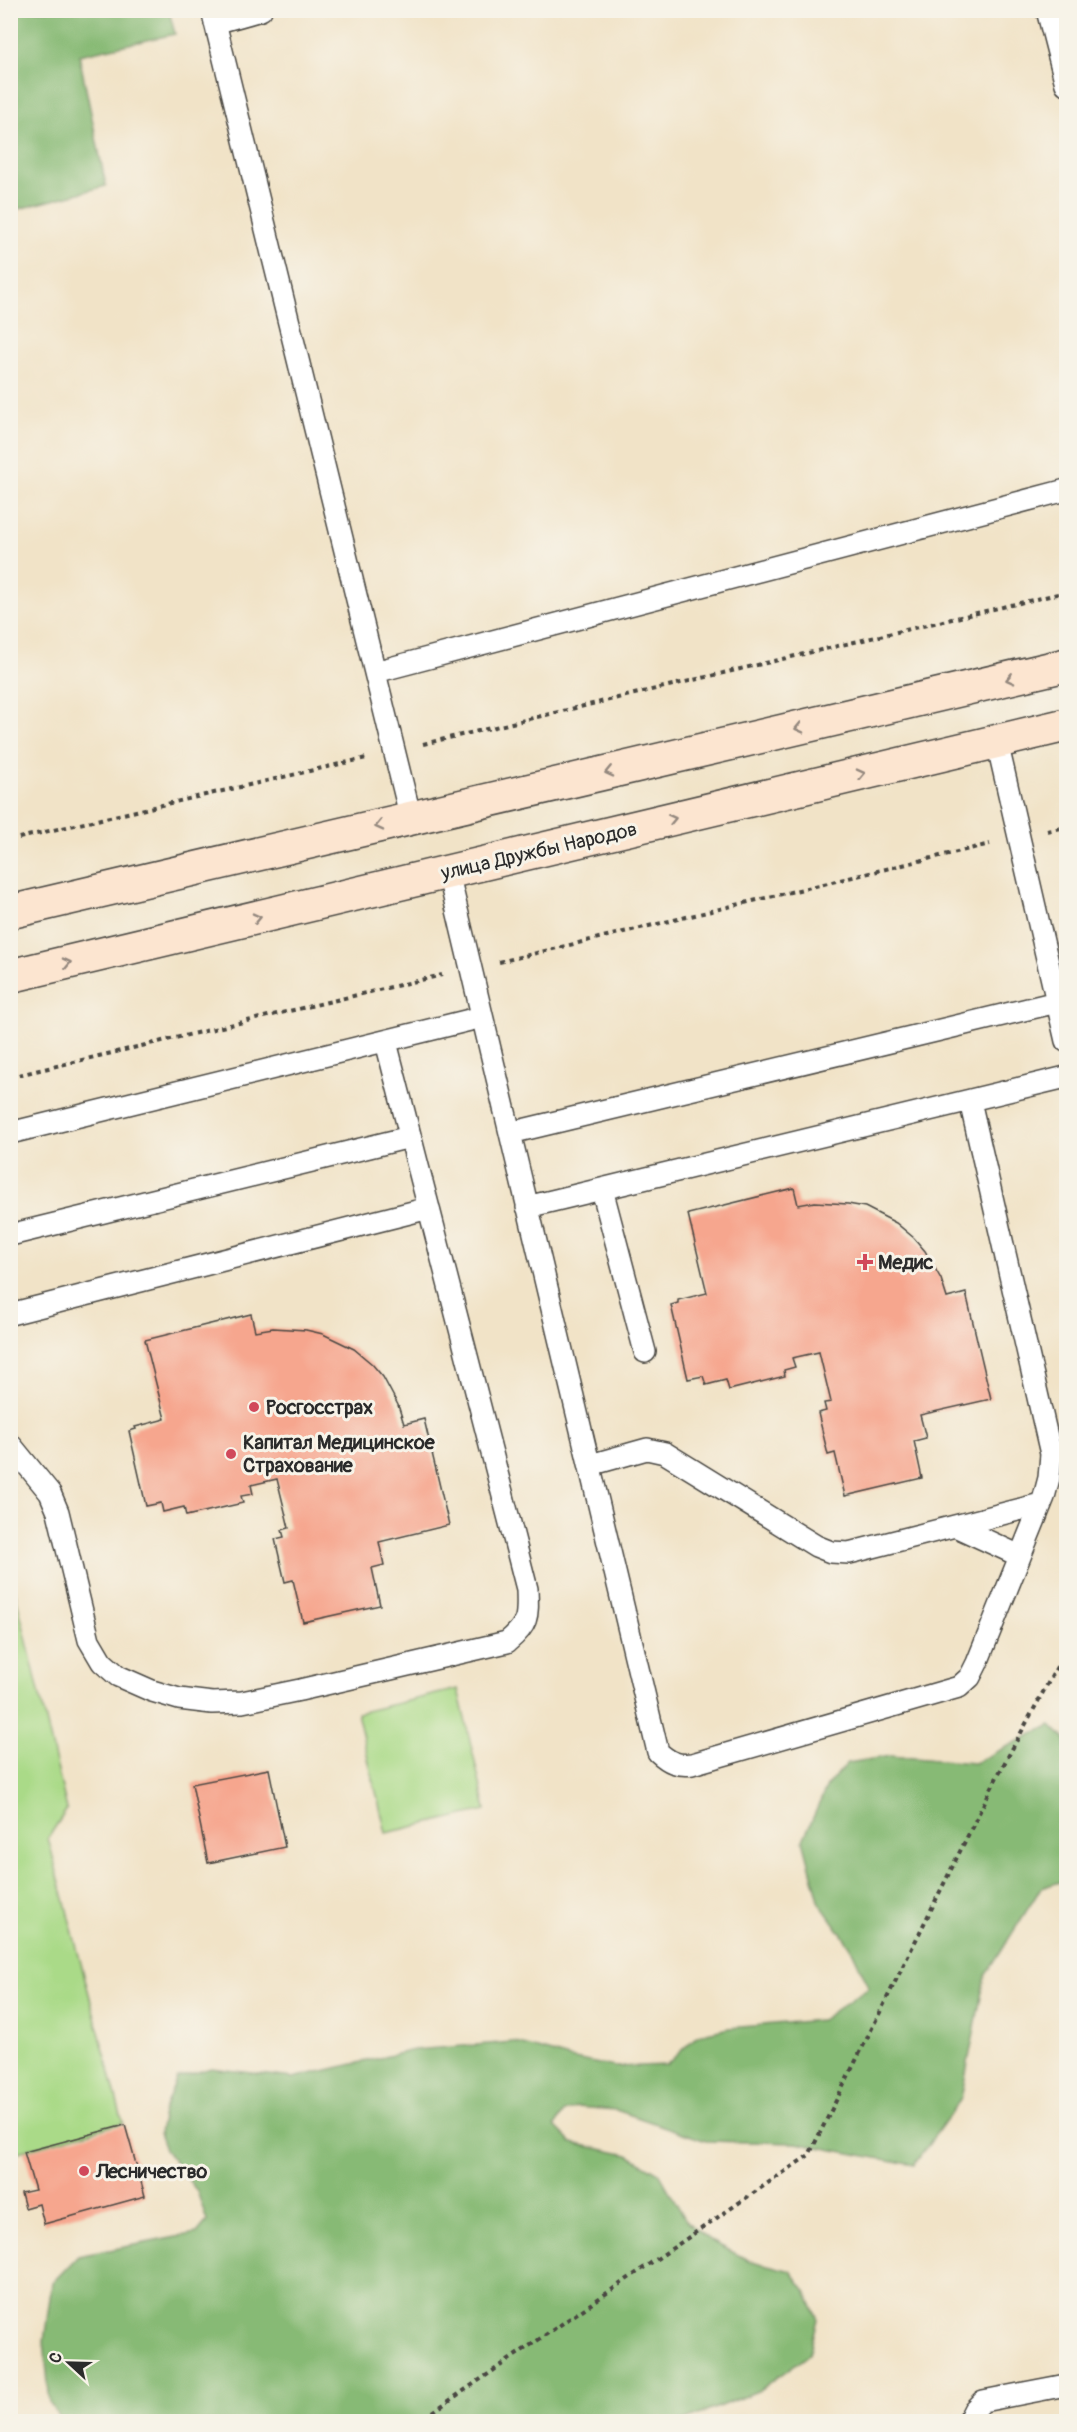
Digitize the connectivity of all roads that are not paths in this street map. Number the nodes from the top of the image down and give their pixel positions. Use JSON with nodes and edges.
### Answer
{"nodes":[{"id":1,"x":261,"y":10,"type":"edge"},
{"id":2,"x":1047,"y":10,"type":"edge"},
{"id":3,"x":214,"y":17,"type":"edge"},
{"id":4,"x":1066,"y":84,"type":"edge"},
{"id":5,"x":1066,"y":490,"type":"edge"},
{"id":6,"x":1066,"y":665,"type":"edge"},
{"id":7,"x":375,"y":672,"type":"junction"},
{"id":8,"x":1066,"y":725,"type":"edge"},
{"id":9,"x":997,"y":742,"type":"junction"},
{"id":10,"x":411,"y":819,"type":"junction"},
{"id":11,"x":448,"y":872,"type":"junction"},
{"id":12,"x":10,"y":912,"type":"edge"},
{"id":13,"x":10,"y":976,"type":"edge"},
{"id":14,"x":1057,"y":1002,"type":"junction"},
{"id":15,"x":482,"y":1017,"type":"junction"},
{"id":16,"x":1066,"y":1041,"type":"edge"},
{"id":17,"x":386,"y":1042,"type":"junction"},
{"id":18,"x":1066,"y":1077,"type":"edge"},
{"id":19,"x":970,"y":1101,"type":"junction"},
{"id":20,"x":10,"y":1133,"type":"edge"},
{"id":21,"x":510,"y":1133,"type":"junction"},
{"id":22,"x":410,"y":1137,"type":"junction"},
{"id":23,"x":602,"y":1189,"type":"junction"},
{"id":24,"x":527,"y":1207,"type":"junction"},
{"id":25,"x":429,"y":1208,"type":"junction"},
{"id":26,"x":10,"y":1235,"type":"edge"},
{"id":27,"x":10,"y":1314,"type":"edge"},
{"id":28,"x":645,"y":1352,"type":"dead end"},
{"id":29,"x":10,"y":1444,"type":"edge"},
{"id":30,"x":590,"y":1465,"type":"junction"},
{"id":31,"x":1041,"y":1504,"type":"junction"},
{"id":32,"x":955,"y":1526,"type":"junction"},
{"id":33,"x":1020,"y":1556,"type":"junction"},
{"id":34,"x":1066,"y":2385,"type":"edge"},
{"id":35,"x":968,"y":2421,"type":"edge"}],
"edges":[{"from":1,"to":3,"type":"lane"},
{"from":2,"to":4,"type":"lane"},
{"from":3,"to":7,"type":"lane"},
{"from":5,"to":7,"type":"lane"},
{"from":6,"to":10,"type":"main road","one_way":true},
{"from":7,"to":10,"type":"lane"},
{"from":8,"to":9,"type":"main road","name":"улица Дружбы Народов"},
{"from":11,"to":9,"type":"main road","name":"улица Дружбы Народов","one_way":true},
{"from":9,"to":14,"type":"lane"},
{"from":10,"to":12,"type":"main road","one_way":true},
{"from":13,"to":11,"type":"main road","name":"улица Дружбы Народов","one_way":true},
{"from":11,"to":15,"type":"lane"},
{"from":14,"to":16,"type":"lane"},
{"from":14,"to":21,"type":"lane"},
{"from":15,"to":17,"type":"lane"},
{"from":15,"to":21,"type":"lane"},
{"from":17,"to":20,"type":"lane"},
{"from":17,"to":22,"type":"lane"},
{"from":18,"to":19,"type":"lane"},
{"from":19,"to":23,"type":"lane"},
{"from":19,"to":31,"type":"lane"},
{"from":21,"to":24,"type":"lane"},
{"from":22,"to":25,"type":"lane"},
{"from":22,"to":26,"type":"lane"},
{"from":23,"to":24,"type":"lane"},
{"from":23,"to":28,"type":"lane"},
{"from":24,"to":30,"type":"lane"},
{"from":25,"to":27,"type":"lane"},
{"from":25,"to":29,"type":"lane"},
{"from":30,"to":32,"type":"lane"},
{"from":30,"to":33,"type":"lane"},
{"from":31,"to":32,"type":"lane"},
{"from":31,"to":33,"type":"lane"},
{"from":32,"to":33,"type":"lane"},
{"from":34,"to":35,"type":"lane"}]}
